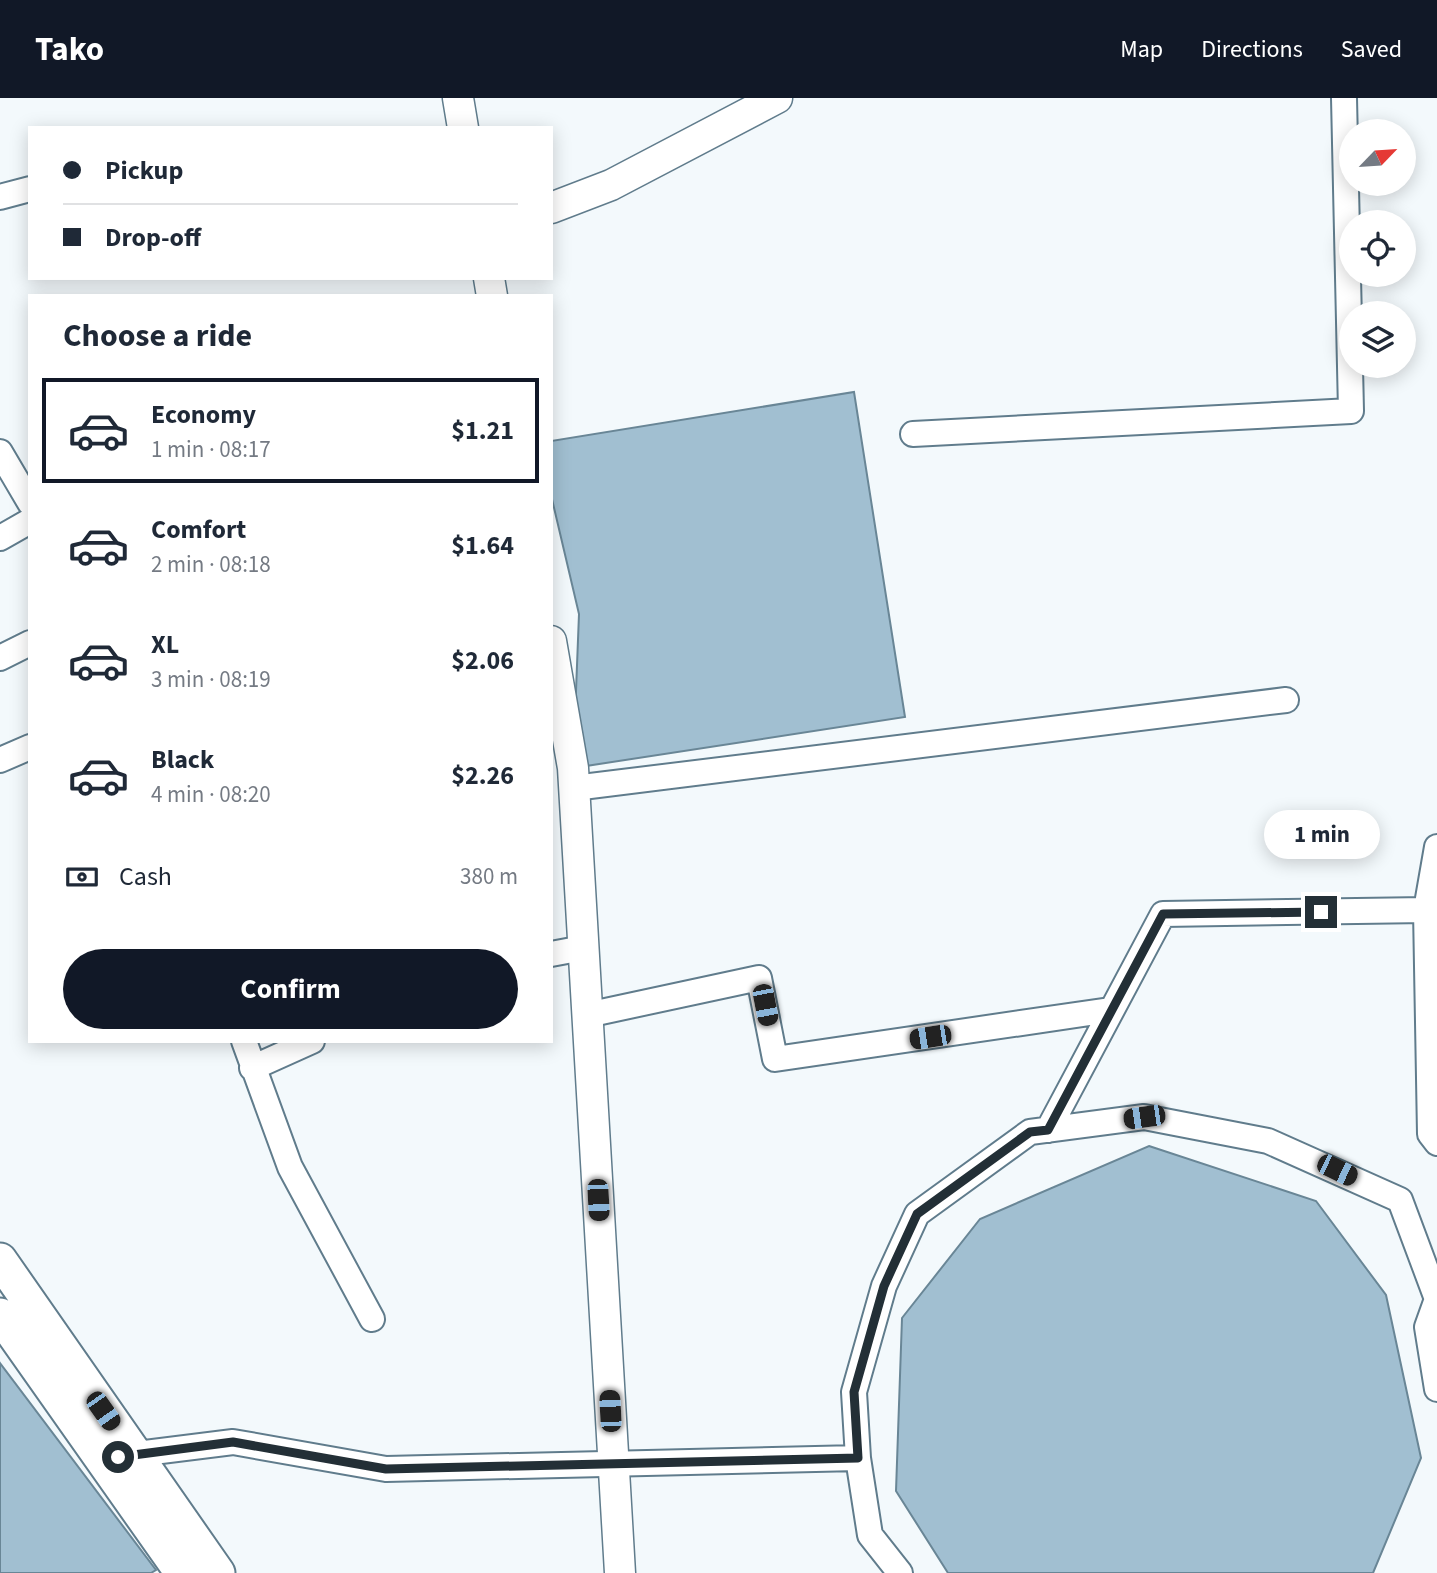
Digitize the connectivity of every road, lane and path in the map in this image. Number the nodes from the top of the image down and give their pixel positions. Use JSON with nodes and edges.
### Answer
{"nodes":[{"id":1,"x":458,"y":98,"type":"edge"},
{"id":2,"x":777,"y":98,"type":"edge"},
{"id":3,"x":1344,"y":98,"type":"edge"},
{"id":4,"x":463,"y":126,"type":"edge"},
{"id":5,"x":28,"y":190,"type":"edge"},
{"id":6,"x":0,"y":197,"type":"edge"},
{"id":7,"x":553,"y":207,"type":"edge"},
{"id":8,"x":913,"y":434,"type":"dead end"},
{"id":9,"x":0,"y":452,"type":"edge"},
{"id":10,"x":28,"y":500,"type":"edge"},
{"id":11,"x":28,"y":522,"type":"edge"},
{"id":12,"x":0,"y":538,"type":"edge"},
{"id":13,"x":28,"y":644,"type":"edge"},
{"id":14,"x":553,"y":654,"type":"edge"},
{"id":15,"x":0,"y":658,"type":"edge"},
{"id":16,"x":1286,"y":700,"type":"dead end"},
{"id":17,"x":28,"y":748,"type":"edge"},
{"id":18,"x":0,"y":760,"type":"edge"},
{"id":19,"x":574,"y":788,"type":"junction"},
{"id":20,"x":1437,"y":847,"type":"edge"},
{"id":21,"x":1426,"y":910,"type":"junction"},
{"id":22,"x":583,"y":948,"type":"junction"},
{"id":23,"x":553,"y":954,"type":"edge"},
{"id":24,"x":1110,"y":1010,"type":"junction"},
{"id":25,"x":587,"y":1015,"type":"junction"},
{"id":26,"x":245,"y":1043,"type":"edge"},
{"id":27,"x":308,"y":1043,"type":"edge"},
{"id":28,"x":252,"y":1068,"type":"junction"},
{"id":29,"x":1048,"y":1130,"type":"junction"},
{"id":30,"x":1437,"y":1143,"type":"edge"},
{"id":31,"x":0,"y":1260,"type":"edge"},
{"id":32,"x":1437,"y":1299,"type":"edge"},
{"id":33,"x":0,"y":1315,"type":"edge"},
{"id":34,"x":372,"y":1319,"type":"dead end"},
{"id":35,"x":1437,"y":1389,"type":"edge"},
{"id":36,"x":118,"y":1457,"type":"junction"},
{"id":37,"x":858,"y":1458,"type":"junction"},
{"id":38,"x":613,"y":1464,"type":"junction"},
{"id":39,"x":183,"y":1573,"type":"edge"},
{"id":40,"x":218,"y":1573,"type":"edge"},
{"id":41,"x":620,"y":1573,"type":"edge"},
{"id":42,"x":900,"y":1573,"type":"edge"}],
"edges":[{"from":1,"to":4,"type":"street"},
{"from":2,"to":7,"type":"street"},
{"from":3,"to":8,"type":"street"},
{"from":5,"to":6,"type":"street"},
{"from":9,"to":10,"type":"street"},
{"from":11,"to":12,"type":"street"},
{"from":13,"to":15,"type":"street"},
{"from":14,"to":19,"type":"street"},
{"from":16,"to":19,"type":"street"},
{"from":17,"to":18,"type":"street"},
{"from":19,"to":22,"type":"street"},
{"from":20,"to":21,"type":"street"},
{"from":21,"to":24,"type":"street"},
{"from":21,"to":30,"type":"street"},
{"from":22,"to":23,"type":"street"},
{"from":22,"to":25,"type":"street"},
{"from":24,"to":25,"type":"street"},
{"from":24,"to":29,"type":"street"},
{"from":25,"to":38,"type":"street"},
{"from":26,"to":28,"type":"street"},
{"from":27,"to":28,"type":"street"},
{"from":28,"to":34,"type":"street"},
{"from":29,"to":32,"type":"street"},
{"from":29,"to":37,"type":"street"},
{"from":31,"to":36,"type":"main road"},
{"from":32,"to":35,"type":"street"},
{"from":33,"to":36,"type":"main road"},
{"from":36,"to":38,"type":"street"},
{"from":36,"to":39,"type":"main road"},
{"from":36,"to":40,"type":"main road"},
{"from":37,"to":38,"type":"street"},
{"from":37,"to":42,"type":"street"},
{"from":38,"to":41,"type":"street"}]}
